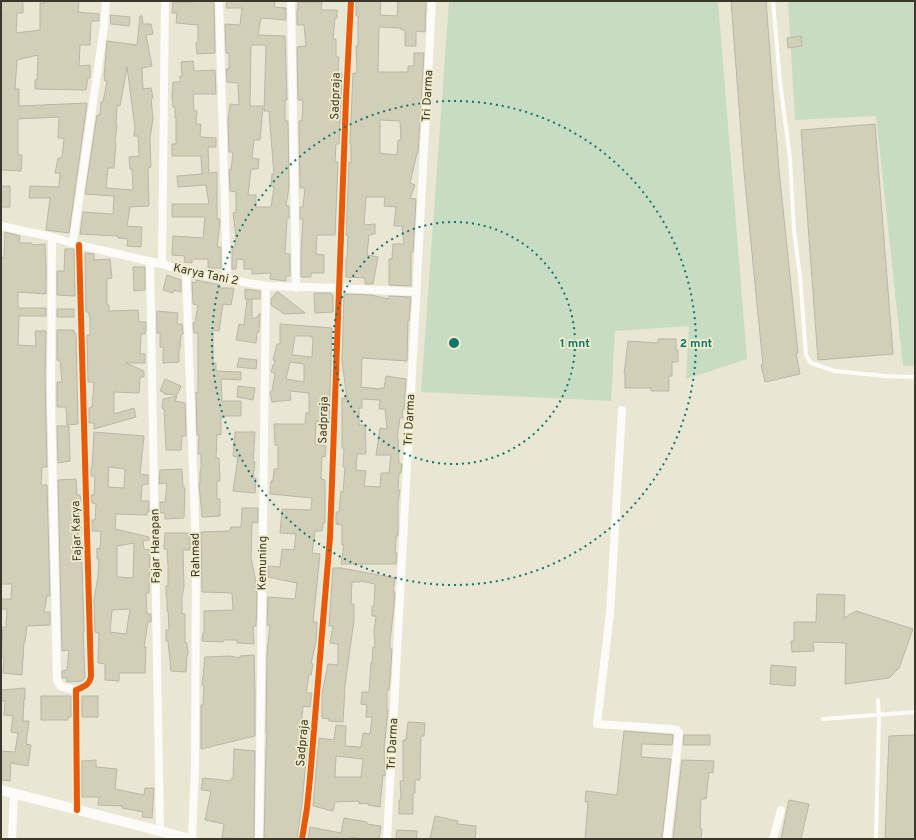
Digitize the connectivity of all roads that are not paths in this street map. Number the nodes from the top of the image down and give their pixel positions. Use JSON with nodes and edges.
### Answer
{"nodes":[{"id":1,"x":106,"y":1,"type":"edge"},
{"id":2,"x":165,"y":1,"type":"edge"},
{"id":3,"x":219,"y":1,"type":"edge"},
{"id":4,"x":291,"y":1,"type":"edge"},
{"id":5,"x":351,"y":1,"type":"edge"},
{"id":6,"x":432,"y":1,"type":"edge"},
{"id":7,"x":773,"y":1,"type":"edge"},
{"id":8,"x":1,"y":226,"type":"edge"},
{"id":9,"x":52,"y":237,"type":"junction"},
{"id":10,"x":76,"y":244,"type":"junction"},
{"id":11,"x":150,"y":261,"type":"junction"},
{"id":12,"x":162,"y":264,"type":"junction"},
{"id":13,"x":186,"y":272,"type":"junction"},
{"id":14,"x":227,"y":280,"type":"junction"},
{"id":15,"x":266,"y":286,"type":"junction"},
{"id":16,"x":296,"y":288,"type":"junction"},
{"id":17,"x":339,"y":288,"type":"junction"},
{"id":18,"x":416,"y":292,"type":"junction"},
{"id":19,"x":915,"y":377,"type":"edge"},
{"id":20,"x":622,"y":410,"type":"dead end"},
{"id":21,"x":76,"y":690,"type":"junction"},
{"id":22,"x":878,"y":700,"type":"dead end"},
{"id":23,"x":915,"y":712,"type":"edge"},
{"id":24,"x":879,"y":716,"type":"junction"},
{"id":25,"x":823,"y":719,"type":"dead end"},
{"id":26,"x":1,"y":790,"type":"edge"},
{"id":27,"x":14,"y":794,"type":"junction"},
{"id":28,"x":77,"y":810,"type":"junction"},
{"id":29,"x":781,"y":810,"type":"dead end"},
{"id":30,"x":160,"y":830,"type":"junction"},
{"id":31,"x":12,"y":839,"type":"edge"},
{"id":32,"x":192,"y":839,"type":"edge"},
{"id":33,"x":259,"y":839,"type":"edge"},
{"id":34,"x":302,"y":839,"type":"edge"},
{"id":35,"x":387,"y":839,"type":"edge"},
{"id":36,"x":667,"y":839,"type":"edge"},
{"id":37,"x":773,"y":839,"type":"edge"},
{"id":38,"x":876,"y":839,"type":"edge"}],
"edges":[{"from":1,"to":10,"type":"street","name":"Fajar Karya"},
{"from":2,"to":12,"type":"street"},
{"from":3,"to":14,"type":"street"},
{"from":4,"to":16,"type":"street"},
{"from":5,"to":17,"type":"street","name":"Sadpraja"},
{"from":6,"to":18,"type":"street","name":"Tri Darma"},
{"from":7,"to":19,"type":"lane"},
{"from":8,"to":9,"type":"street","name":"Karya Tani 2"},
{"from":9,"to":10,"type":"street","name":"Karya Tani 2"},
{"from":9,"to":21,"type":"street"},
{"from":10,"to":11,"type":"street","name":"Karya Tani 2"},
{"from":10,"to":21,"type":"street","name":"Fajar Karya"},
{"from":11,"to":12,"type":"street","name":"Karya Tani 2"},
{"from":11,"to":30,"type":"street","name":"Fajar Harapan"},
{"from":12,"to":13,"type":"street","name":"Karya Tani 2"},
{"from":13,"to":14,"type":"street","name":"Karya Tani 2"},
{"from":13,"to":32,"type":"street","name":"Rahmad"},
{"from":14,"to":15,"type":"street","name":"Karya Tani 2"},
{"from":15,"to":16,"type":"street","name":"Karya Tani 2"},
{"from":15,"to":33,"type":"street","name":"Kemuning"},
{"from":16,"to":17,"type":"street","name":"Karya Tani 2"},
{"from":17,"to":18,"type":"street","name":"Karya Tani 2"},
{"from":17,"to":34,"type":"street","name":"Sadpraja"},
{"from":18,"to":35,"type":"street","name":"Tri Darma"},
{"from":20,"to":36,"type":"street"},
{"from":21,"to":28,"type":"street"},
{"from":22,"to":24,"type":"lane"},
{"from":23,"to":24,"type":"lane"},
{"from":24,"to":25,"type":"lane"},
{"from":24,"to":38,"type":"lane"},
{"from":26,"to":27,"type":"street"},
{"from":27,"to":28,"type":"street"},
{"from":27,"to":31,"type":"street"},
{"from":28,"to":30,"type":"street"},
{"from":29,"to":37,"type":"street"},
{"from":30,"to":32,"type":"street"}]}
